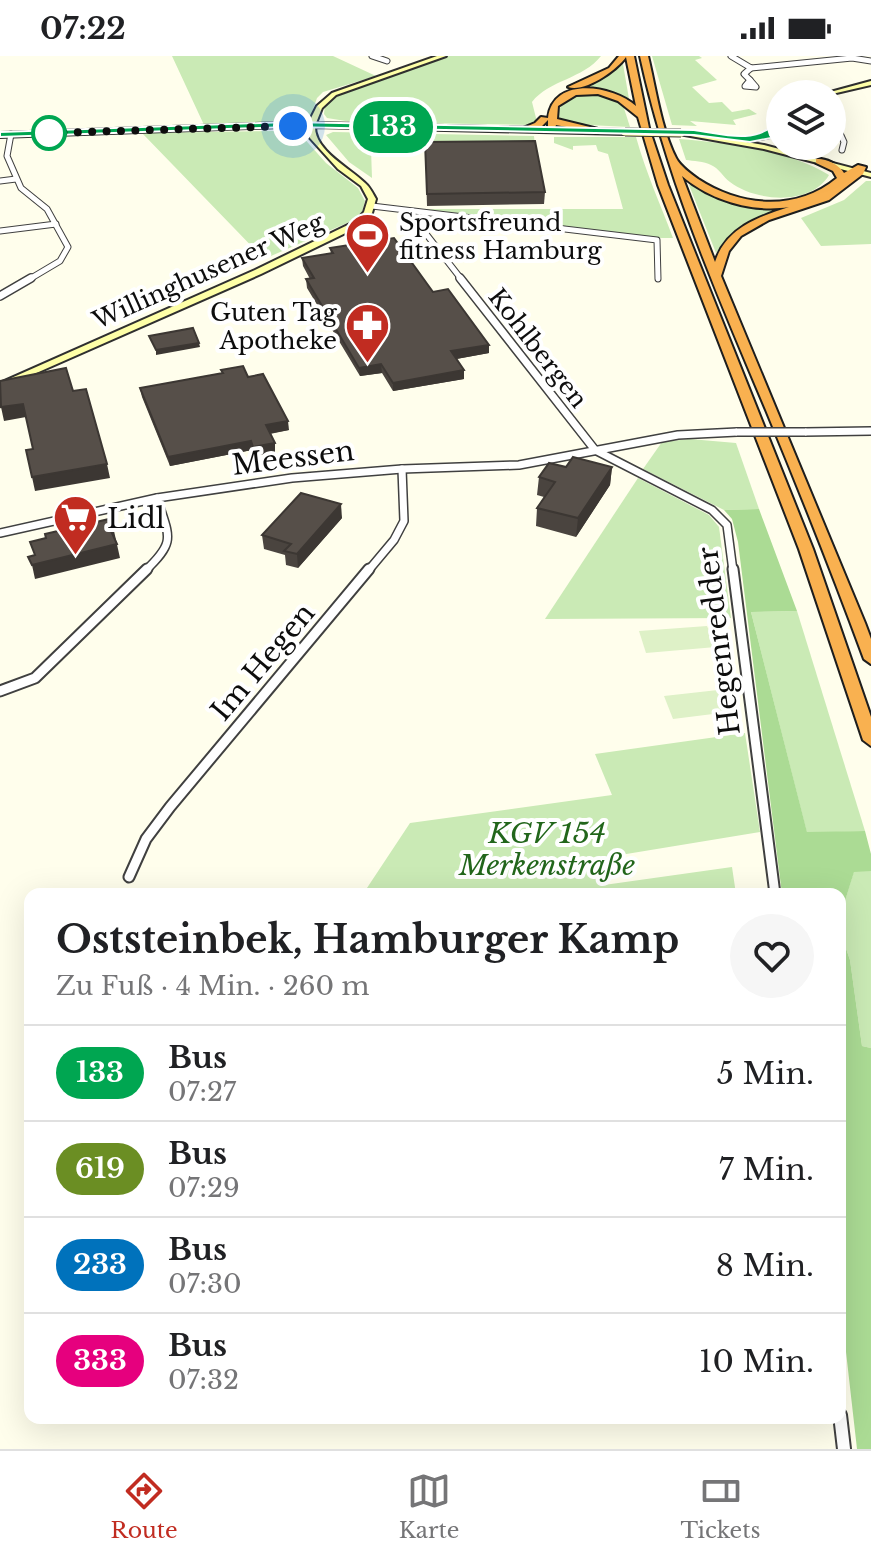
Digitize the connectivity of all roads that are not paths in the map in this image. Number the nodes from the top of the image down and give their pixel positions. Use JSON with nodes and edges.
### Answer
{"nodes":[{"id":1,"x":372,"y":56,"type":"edge"},
{"id":2,"x":443,"y":56,"type":"edge"},
{"id":3,"x":623,"y":56,"type":"edge"},
{"id":4,"x":630,"y":56,"type":"edge"},
{"id":5,"x":644,"y":56,"type":"edge"},
{"id":6,"x":731,"y":56,"type":"edge"},
{"id":7,"x":802,"y":56,"type":"edge"},
{"id":8,"x":845,"y":57,"type":"edge"},
{"id":9,"x":387,"y":61,"type":"dead end"},
{"id":10,"x":871,"y":61,"type":"edge"},
{"id":11,"x":800,"y":63,"type":"junction"},
{"id":12,"x":751,"y":68,"type":"junction"},
{"id":13,"x":750,"y":80,"type":"dead end"},
{"id":14,"x":871,"y":83,"type":"edge"},
{"id":15,"x":846,"y":89,"type":"edge"},
{"id":16,"x":315,"y":115,"type":"junction"},
{"id":17,"x":644,"y":123,"type":"junction"},
{"id":18,"x":341,"y":126,"type":"junction"},
{"id":19,"x":547,"y":127,"type":"junction"},
{"id":20,"x":527,"y":128,"type":"joint"},
{"id":21,"x":310,"y":129,"type":"junction"},
{"id":22,"x":512,"y":129,"type":"junction"},
{"id":23,"x":595,"y":131,"type":"joint"},
{"id":24,"x":681,"y":133,"type":"junction"},
{"id":25,"x":11,"y":134,"type":"junction"},
{"id":26,"x":0,"y":135,"type":"edge"},
{"id":27,"x":766,"y":141,"type":"edge"},
{"id":28,"x":766,"y":141,"type":"edge"},
{"id":29,"x":671,"y":160,"type":"junction"},
{"id":30,"x":830,"y":160,"type":"edge"},
{"id":31,"x":819,"y":161,"type":"joint"},
{"id":32,"x":865,"y":172,"type":"edge"},
{"id":33,"x":16,"y":179,"type":"junction"},
{"id":34,"x":0,"y":181,"type":"edge"},
{"id":35,"x":843,"y":182,"type":"junction"},
{"id":36,"x":372,"y":206,"type":"junction"},
{"id":37,"x":56,"y":224,"type":"junction"},
{"id":38,"x":423,"y":230,"type":"dead end"},
{"id":39,"x":0,"y":231,"type":"edge"},
{"id":40,"x":715,"y":277,"type":"junction"},
{"id":41,"x":658,"y":279,"type":"dead end"},
{"id":42,"x":0,"y":296,"type":"edge"},
{"id":43,"x":0,"y":386,"type":"edge"},
{"id":44,"x":871,"y":431,"type":"edge"},
{"id":45,"x":595,"y":450,"type":"junction"},
{"id":46,"x":402,"y":469,"type":"junction"},
{"id":47,"x":157,"y":498,"type":"junction"},
{"id":48,"x":0,"y":533,"type":"edge"},
{"id":49,"x":871,"y":659,"type":"edge"},
{"id":50,"x":0,"y":691,"type":"edge"},
{"id":51,"x":871,"y":740,"type":"edge"},
{"id":52,"x":129,"y":877,"type":"dead end"},
{"id":53,"x":774,"y":888,"type":"edge"},
{"id":54,"x":841,"y":1424,"type":"edge"},
{"id":55,"x":844,"y":1449,"type":"edge"}],
"edges":[{"from":1,"to":9,"type":"street"},
{"from":2,"to":16,"type":"street"},
{"from":3,"to":19,"type":"highway"},
{"from":4,"to":17,"type":"highway"},
{"from":5,"to":29,"type":"highway"},
{"from":6,"to":12,"type":"street"},
{"from":7,"to":11,"type":"street"},
{"from":8,"to":10,"type":"street"},
{"from":8,"to":11,"type":"street"},
{"from":11,"to":12,"type":"street"},
{"from":12,"to":13,"type":"street"},
{"from":14,"to":15,"type":"street"},
{"from":16,"to":18,"type":"street"},
{"from":16,"to":21,"type":"street"},
{"from":17,"to":19,"type":"highway"},
{"from":17,"to":51,"type":"highway"},
{"from":18,"to":21,"type":"street"},
{"from":18,"to":22,"type":"street"},
{"from":19,"to":20,"type":"highway"},
{"from":19,"to":22,"type":"street"},
{"from":19,"to":23,"type":"highway"},
{"from":20,"to":22,"type":"street"},
{"from":21,"to":25,"type":"street"},
{"from":21,"to":36,"type":"street"},
{"from":23,"to":24,"type":"street","bridge":true},
{"from":24,"to":27,"type":"street"},
{"from":24,"to":28,"type":"street"},
{"from":25,"to":26,"type":"street"},
{"from":25,"to":33,"type":"street"},
{"from":29,"to":35,"type":"highway"},
{"from":29,"to":40,"type":"highway"},
{"from":30,"to":32,"type":"street"},
{"from":31,"to":32,"type":"street"},
{"from":31,"to":35,"type":"highway"},
{"from":32,"to":35,"type":"highway"},
{"from":32,"to":35,"type":"highway"},
{"from":33,"to":34,"type":"street"},
{"from":33,"to":37,"type":"street"},
{"from":35,"to":40,"type":"highway"},
{"from":36,"to":41,"type":"street"},
{"from":36,"to":43,"type":"street","name":"Willinghusener Weg"},
{"from":37,"to":39,"type":"street"},
{"from":37,"to":42,"type":"street"},
{"from":38,"to":45,"type":"street","name":"Kohlbergen"},
{"from":40,"to":49,"type":"highway"},
{"from":44,"to":45,"type":"street","bridge":true},
{"from":45,"to":46,"type":"street","name":"Meessen"},
{"from":45,"to":53,"type":"street","name":"Hegenredder"},
{"from":46,"to":47,"type":"street","name":"Meessen"},
{"from":46,"to":52,"type":"street","name":"Im Hegen"},
{"from":47,"to":48,"type":"street","name":"Meessen"},
{"from":47,"to":50,"type":"street"},
{"from":54,"to":55,"type":"street"}]}
